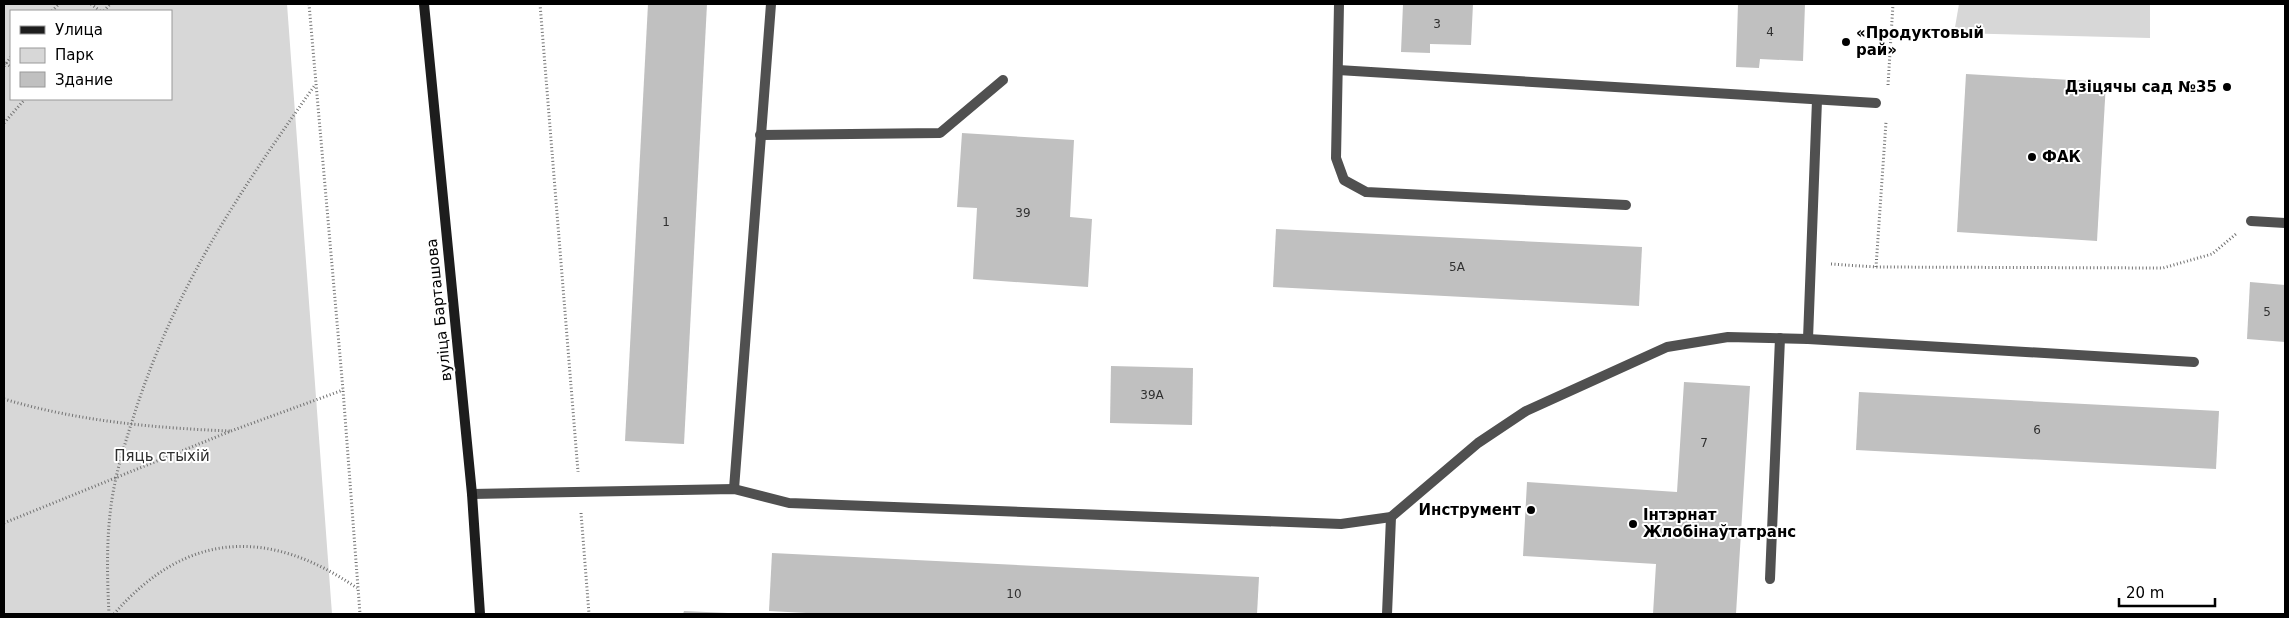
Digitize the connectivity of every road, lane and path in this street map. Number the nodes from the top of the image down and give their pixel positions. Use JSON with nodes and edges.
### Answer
{"nodes":[{"id":1,"x":309,"y":4,"type":"edge"},
{"id":2,"x":424,"y":4,"type":"edge"},
{"id":3,"x":540,"y":4,"type":"edge"},
{"id":4,"x":771,"y":4,"type":"edge"},
{"id":5,"x":1340,"y":4,"type":"edge"},
{"id":6,"x":1893,"y":4,"type":"edge"},
{"id":7,"x":1338,"y":70,"type":"junction"},
{"id":8,"x":1003,"y":80,"type":"dead end"},
{"id":9,"x":316,"y":84,"type":"junction"},
{"id":10,"x":1887,"y":94,"type":"dead end"},
{"id":11,"x":24,"y":100,"type":"edge"},
{"id":12,"x":1817,"y":100,"type":"junction"},
{"id":13,"x":1876,"y":103,"type":"dead end"},
{"id":14,"x":1886,"y":113,"type":"dead end"},
{"id":15,"x":4,"y":123,"type":"edge"},
{"id":16,"x":760,"y":135,"type":"junction"},
{"id":17,"x":1626,"y":205,"type":"dead end"},
{"id":18,"x":2251,"y":221,"type":"joint"},
{"id":19,"x":2285,"y":223,"type":"edge"},
{"id":20,"x":1811,"y":263,"type":"junction"},
{"id":21,"x":1876,"y":267,"type":"junction"},
{"id":22,"x":1780,"y":338,"type":"junction"},
{"id":23,"x":1808,"y":338,"type":"junction"},
{"id":24,"x":2194,"y":362,"type":"dead end"},
{"id":25,"x":343,"y":390,"type":"junction"},
{"id":26,"x":4,"y":398,"type":"edge"},
{"id":27,"x":132,"y":423,"type":"junction"},
{"id":28,"x":231,"y":431,"type":"junction"},
{"id":29,"x":116,"y":477,"type":"junction"},
{"id":30,"x":734,"y":489,"type":"junction"},
{"id":31,"x":579,"y":491,"type":"junction"},
{"id":32,"x":472,"y":494,"type":"junction"},
{"id":33,"x":1391,"y":517,"type":"junction"},
{"id":34,"x":4,"y":523,"type":"edge"},
{"id":35,"x":1770,"y":579,"type":"dead end"},
{"id":36,"x":357,"y":588,"type":"junction"},
{"id":37,"x":109,"y":614,"type":"edge"},
{"id":38,"x":114,"y":614,"type":"edge"},
{"id":39,"x":360,"y":614,"type":"edge"},
{"id":40,"x":480,"y":614,"type":"edge"},
{"id":41,"x":589,"y":614,"type":"edge"},
{"id":42,"x":1387,"y":614,"type":"edge"}],
"edges":[{"from":1,"to":9,"type":"path"},
{"from":2,"to":32,"type":"main road","name":"вуліца Барташова"},
{"from":3,"to":31,"type":"path"},
{"from":4,"to":16,"type":"lane"},
{"from":5,"to":7,"type":"lane"},
{"from":6,"to":10,"type":"path"},
{"from":7,"to":12,"type":"lane"},
{"from":7,"to":17,"type":"lane"},
{"from":8,"to":16,"type":"lane"},
{"from":9,"to":25,"type":"path"},
{"from":9,"to":27,"type":"path"},
{"from":11,"to":15,"type":"path"},
{"from":12,"to":13,"type":"lane"},
{"from":12,"to":20,"type":"lane"},
{"from":14,"to":21,"type":"path"},
{"from":16,"to":30,"type":"lane"},
{"from":18,"to":19,"type":"lane"},
{"from":18,"to":21,"type":"path"},
{"from":20,"to":21,"type":"path"},
{"from":20,"to":23,"type":"lane"},
{"from":22,"to":23,"type":"lane"},
{"from":22,"to":33,"type":"lane"},
{"from":22,"to":35,"type":"lane"},
{"from":23,"to":24,"type":"lane"},
{"from":25,"to":28,"type":"path"},
{"from":25,"to":36,"type":"path"},
{"from":26,"to":27,"type":"path"},
{"from":27,"to":28,"type":"path"},
{"from":27,"to":29,"type":"path"},
{"from":28,"to":29,"type":"path"},
{"from":29,"to":34,"type":"path"},
{"from":29,"to":37,"type":"path"},
{"from":30,"to":31,"type":"lane"},
{"from":30,"to":33,"type":"lane"},
{"from":31,"to":32,"type":"lane"},
{"from":31,"to":41,"type":"path"},
{"from":32,"to":40,"type":"main road","name":"вуліца Барташова"},
{"from":33,"to":42,"type":"lane"},
{"from":36,"to":38,"type":"path"},
{"from":36,"to":39,"type":"path"}]}
